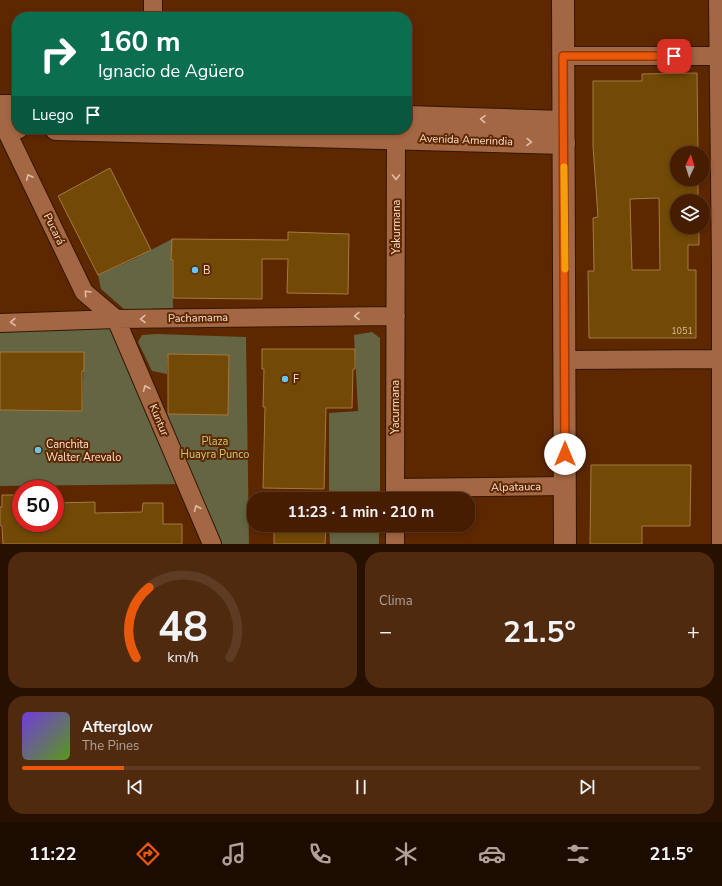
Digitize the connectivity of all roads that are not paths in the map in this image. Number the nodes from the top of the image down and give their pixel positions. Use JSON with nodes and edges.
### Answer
{"nodes":[{"id":1,"x":153,"y":0,"type":"edge"},
{"id":2,"x":563,"y":0,"type":"edge"},
{"id":3,"x":718,"y":0,"type":"edge"},
{"id":4,"x":153,"y":12,"type":"edge"},
{"id":5,"x":563,"y":56,"type":"junction"},
{"id":6,"x":720,"y":56,"type":"edge"},
{"id":7,"x":0,"y":106,"type":"edge"},
{"id":8,"x":12,"y":106,"type":"edge"},
{"id":9,"x":412,"y":117,"type":"edge"},
{"id":10,"x":564,"y":122,"type":"junction"},
{"id":11,"x":7,"y":128,"type":"edge"},
{"id":12,"x":245,"y":134,"type":"edge"},
{"id":13,"x":396,"y":138,"type":"junction"},
{"id":14,"x":564,"y":143,"type":"junction"},
{"id":15,"x":396,"y":316,"type":"junction"},
{"id":16,"x":116,"y":319,"type":"junction"},
{"id":17,"x":0,"y":323,"type":"edge"},
{"id":18,"x":722,"y":359,"type":"edge"},
{"id":19,"x":565,"y":360,"type":"junction"},
{"id":20,"x":565,"y":486,"type":"junction"},
{"id":21,"x":395,"y":492,"type":"edge"},
{"id":22,"x":438,"y":492,"type":"edge"},
{"id":23,"x":395,"y":532,"type":"edge"},
{"id":24,"x":212,"y":544,"type":"edge"},
{"id":25,"x":395,"y":544,"type":"edge"},
{"id":26,"x":565,"y":544,"type":"edge"},
{"id":27,"x":721,"y":544,"type":"edge"}],
"edges":[{"from":1,"to":4,"type":"street"},
{"from":2,"to":5,"type":"street"},
{"from":3,"to":6,"type":"street"},
{"from":5,"to":6,"type":"street"},
{"from":5,"to":10,"type":"street"},
{"from":6,"to":18,"type":"street"},
{"from":7,"to":8,"type":"street"},
{"from":10,"to":9,"type":"street","one_way":true},
{"from":10,"to":14,"type":"street"},
{"from":16,"to":11,"type":"street","name":"Pucará","one_way":true},
{"from":12,"to":13,"type":"street","name":"Avenida Amerindia"},
{"from":13,"to":14,"type":"street","name":"Avenida Amerindia","one_way":true},
{"from":13,"to":15,"type":"street","name":"Yakurmana","one_way":true},
{"from":14,"to":19,"type":"street"},
{"from":15,"to":16,"type":"street","name":"Pachamama","one_way":true},
{"from":15,"to":21,"type":"street","name":"Yacurmana"},
{"from":16,"to":17,"type":"street","name":"Pachamama","one_way":true},
{"from":24,"to":16,"type":"street","name":"Kuntur","one_way":true},
{"from":18,"to":19,"type":"street"},
{"from":18,"to":27,"type":"street"},
{"from":19,"to":20,"type":"street"},
{"from":20,"to":22,"type":"street","name":"Alpatauca"},
{"from":20,"to":26,"type":"street"},
{"from":23,"to":25,"type":"street"}]}
